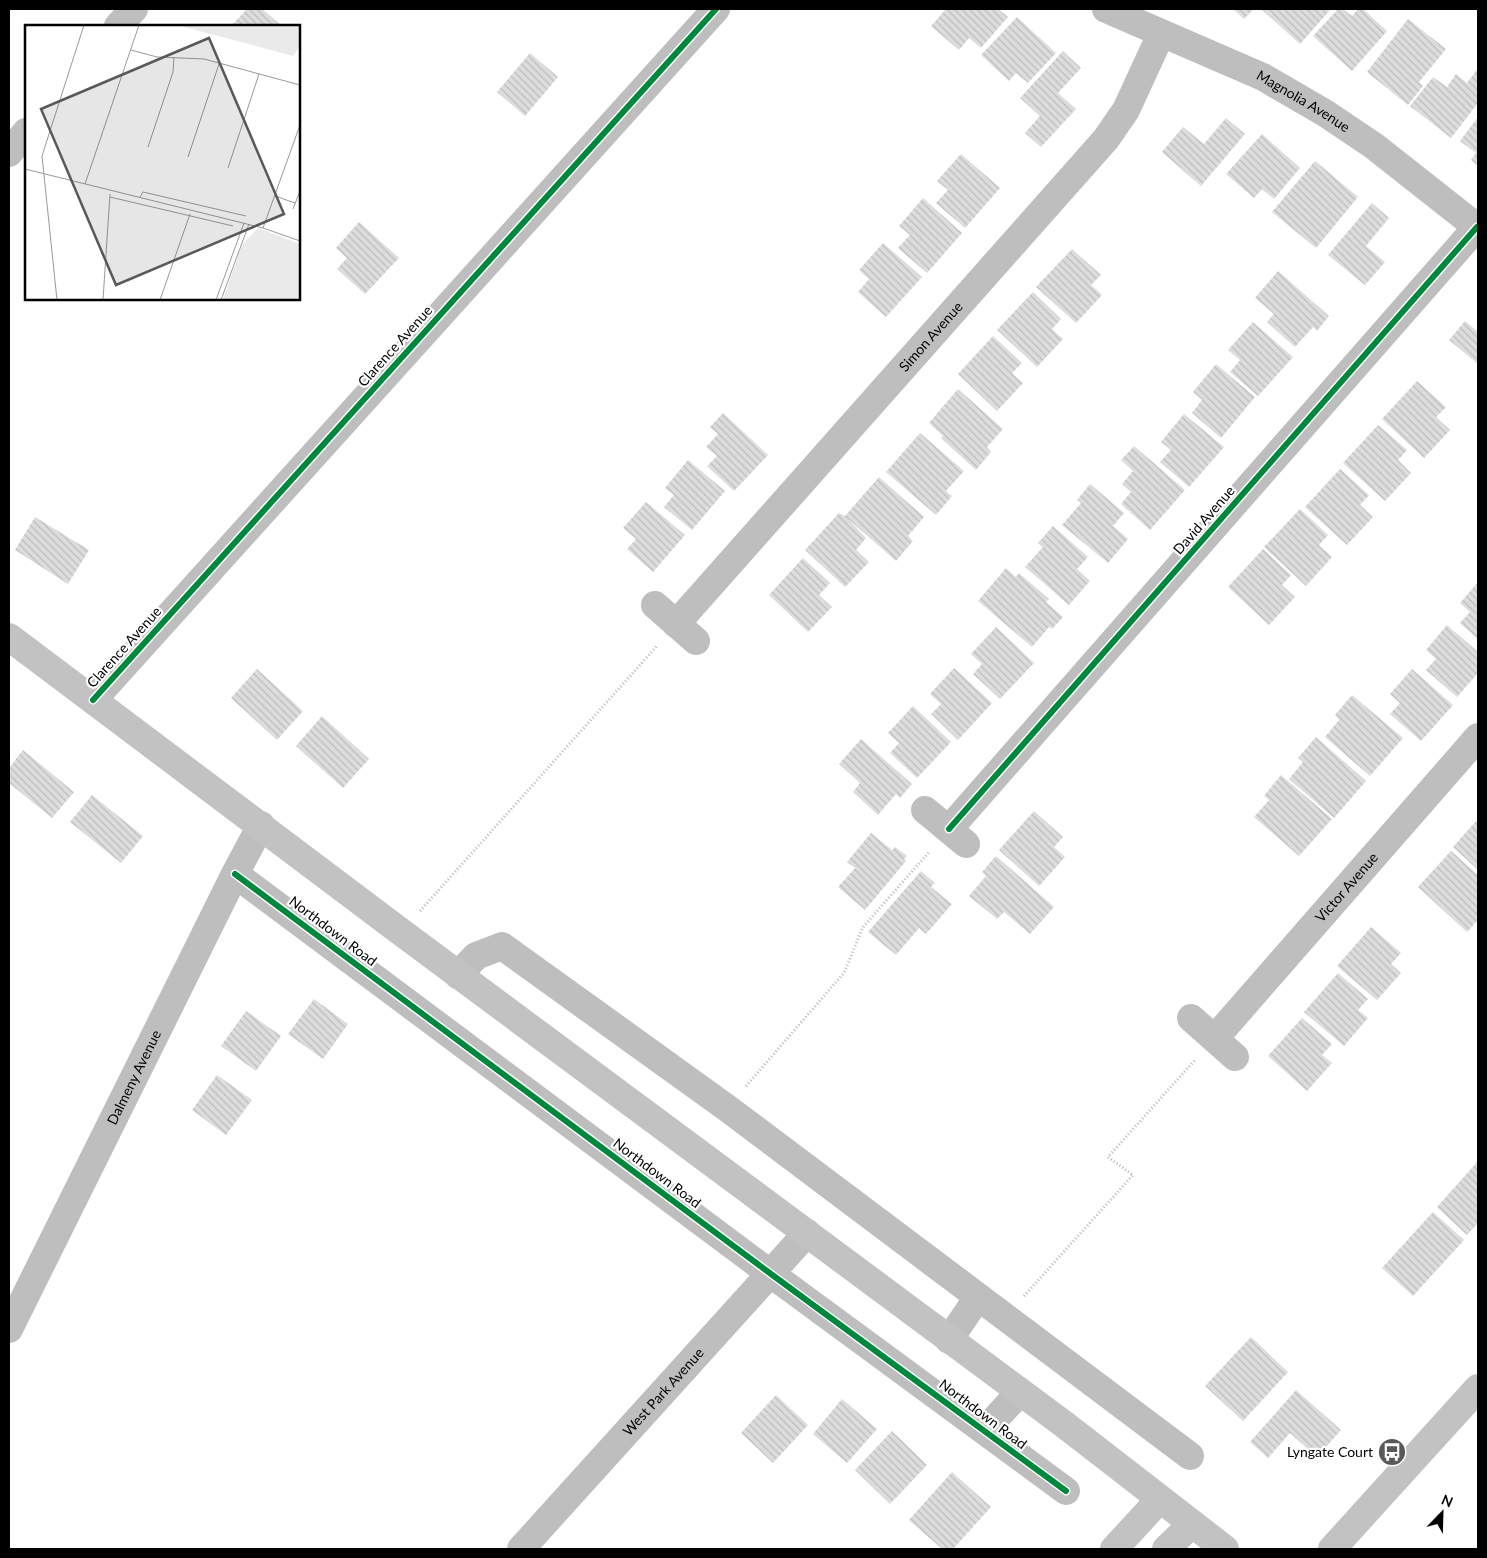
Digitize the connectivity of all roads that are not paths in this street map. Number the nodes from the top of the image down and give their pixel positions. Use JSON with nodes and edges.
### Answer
{"nodes":[{"id":1,"x":134,"y":9,"type":"edge"},
{"id":2,"x":716,"y":9,"type":"edge"},
{"id":3,"x":1106,"y":9,"type":"edge"},
{"id":4,"x":119,"y":25,"type":"edge"},
{"id":5,"x":1162,"y":34,"type":"junction"},
{"id":6,"x":25,"y":133,"type":"edge"},
{"id":7,"x":9,"y":152,"type":"edge"},
{"id":8,"x":1478,"y":227,"type":"edge"},
{"id":9,"x":655,"y":605,"type":"dead end"},
{"id":10,"x":9,"y":637,"type":"edge"},
{"id":11,"x":92,"y":700,"type":"junction"},
{"id":12,"x":1478,"y":737,"type":"edge"},
{"id":13,"x":925,"y":810,"type":"dead end"},
{"id":14,"x":261,"y":826,"type":"junction"},
{"id":15,"x":235,"y":874,"type":"junction"},
{"id":16,"x":458,"y":975,"type":"junction"},
{"id":17,"x":1191,"y":1018,"type":"dead end"},
{"id":18,"x":1215,"y":1038,"type":"junction"},
{"id":19,"x":1235,"y":1056,"type":"dead end"},
{"id":20,"x":808,"y":1233,"type":"junction"},
{"id":21,"x":772,"y":1274,"type":"junction"},
{"id":22,"x":978,"y":1297,"type":"junction"},
{"id":23,"x":9,"y":1329,"type":"edge"},
{"id":24,"x":949,"y":1340,"type":"junction"},
{"id":25,"x":1020,"y":1392,"type":"junction"},
{"id":26,"x":1476,"y":1396,"type":"edge"},
{"id":27,"x":985,"y":1430,"type":"junction"},
{"id":28,"x":1190,"y":1456,"type":"dead end"},
{"id":29,"x":1066,"y":1491,"type":"dead end"},
{"id":30,"x":1160,"y":1499,"type":"junction"},
{"id":31,"x":1192,"y":1524,"type":"junction"},
{"id":32,"x":521,"y":1549,"type":"edge"},
{"id":33,"x":1114,"y":1549,"type":"edge"},
{"id":34,"x":1166,"y":1549,"type":"edge"},
{"id":35,"x":1225,"y":1549,"type":"edge"},
{"id":36,"x":1332,"y":1549,"type":"edge"}],
"edges":[{"from":1,"to":4,"type":"street"},
{"from":2,"to":11,"type":"street","name":"Clarence Avenue"},
{"from":3,"to":5,"type":"street","name":"Magnolia Avenue"},
{"from":5,"to":8,"type":"street","name":"Magnolia Avenue"},
{"from":5,"to":9,"type":"street","name":"Simon Avenue"},
{"from":6,"to":7,"type":"street"},
{"from":8,"to":13,"type":"street","name":"David Avenue"},
{"from":10,"to":11,"type":"main road"},
{"from":11,"to":14,"type":"main road"},
{"from":12,"to":18,"type":"street","name":"Victor Avenue"},
{"from":14,"to":15,"type":"street","name":"Dalmeny Avenue"},
{"from":14,"to":16,"type":"main road"},
{"from":15,"to":21,"type":"street","name":"Northdown Road"},
{"from":15,"to":23,"type":"street","name":"Dalmeny Avenue"},
{"from":16,"to":20,"type":"main road"},
{"from":16,"to":22,"type":"street"},
{"from":17,"to":18,"type":"street"},
{"from":18,"to":19,"type":"street"},
{"from":20,"to":21,"type":"street","name":"West Park Avenue"},
{"from":20,"to":24,"type":"main road"},
{"from":21,"to":27,"type":"street","name":"Northdown Road"},
{"from":21,"to":32,"type":"street","name":"West Park Avenue"},
{"from":22,"to":24,"type":"street"},
{"from":22,"to":28,"type":"street"},
{"from":24,"to":25,"type":"main road"},
{"from":25,"to":27,"type":"street","name":"Northdown Road"},
{"from":25,"to":30,"type":"main road"},
{"from":26,"to":36,"type":"main road"},
{"from":27,"to":29,"type":"street","name":"Northdown Road"},
{"from":30,"to":31,"type":"main road"},
{"from":30,"to":33,"type":"main road"},
{"from":31,"to":34,"type":"main road"},
{"from":31,"to":35,"type":"main road"}]}
